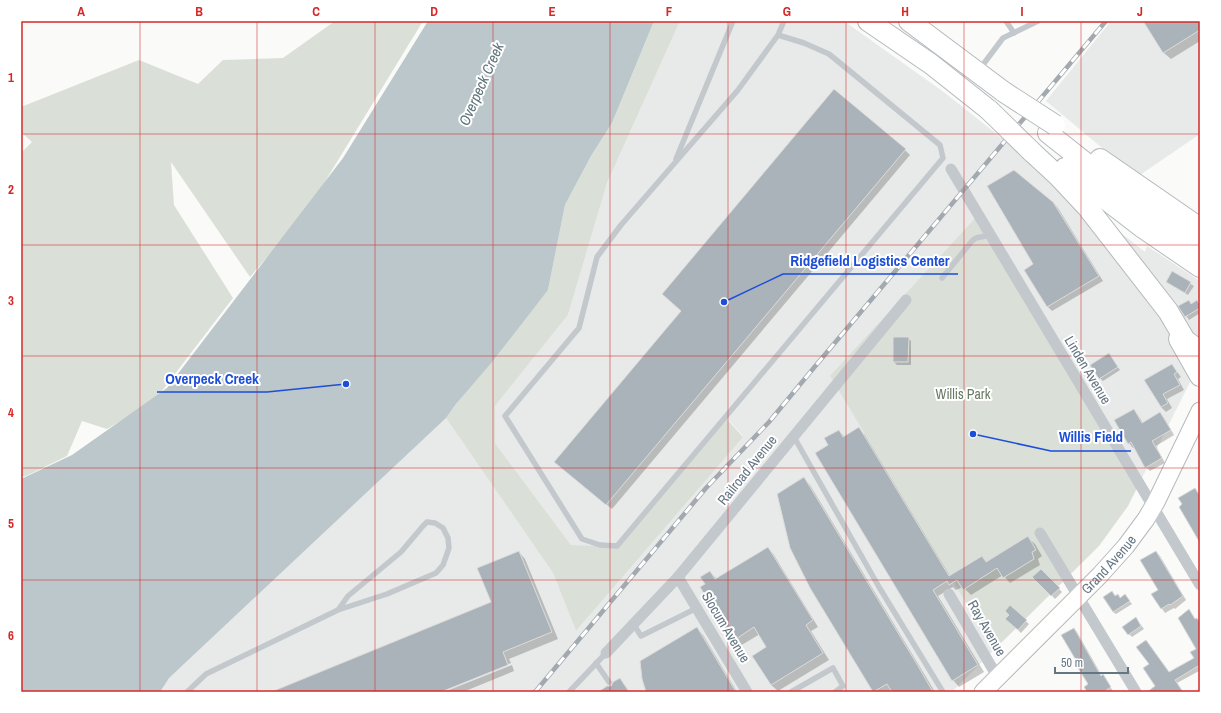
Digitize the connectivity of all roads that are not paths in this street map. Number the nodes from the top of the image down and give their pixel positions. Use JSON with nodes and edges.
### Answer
{"nodes":[{"id":1,"x":733,"y":21,"type":"edge"},
{"id":2,"x":784,"y":21,"type":"edge"},
{"id":3,"x":868,"y":21,"type":"edge"},
{"id":4,"x":909,"y":21,"type":"edge"},
{"id":5,"x":1006,"y":21,"type":"edge"},
{"id":6,"x":1038,"y":21,"type":"edge"},
{"id":7,"x":1014,"y":33,"type":"junction"},
{"id":8,"x":778,"y":35,"type":"junction"},
{"id":9,"x":978,"y":72,"type":"junction"},
{"id":10,"x":1043,"y":139,"type":"junction"},
{"id":11,"x":673,"y":165,"type":"junction"},
{"id":12,"x":951,"y":169,"type":"dead end"},
{"id":13,"x":1200,"y":228,"type":"edge"},
{"id":14,"x":990,"y":235,"type":"junction"},
{"id":15,"x":1200,"y":249,"type":"edge"},
{"id":16,"x":1200,"y":267,"type":"edge"},
{"id":17,"x":942,"y":278,"type":"dead end"},
{"id":18,"x":1149,"y":287,"type":"junction"},
{"id":19,"x":906,"y":300,"type":"dead end"},
{"id":20,"x":1200,"y":351,"type":"edge"},
{"id":21,"x":1200,"y":376,"type":"edge"},
{"id":22,"x":1200,"y":411,"type":"edge"},
{"id":23,"x":794,"y":437,"type":"junction"},
{"id":24,"x":1153,"y":507,"type":"junction"},
{"id":25,"x":1040,"y":533,"type":"dead end"},
{"id":26,"x":678,"y":577,"type":"junction"},
{"id":27,"x":1200,"y":585,"type":"edge"},
{"id":28,"x":949,"y":594,"type":"dead end"},
{"id":29,"x":1078,"y":597,"type":"junction"},
{"id":30,"x":697,"y":608,"type":"junction"},
{"id":31,"x":338,"y":610,"type":"junction"},
{"id":32,"x":634,"y":624,"type":"junction"},
{"id":33,"x":606,"y":653,"type":"joint"},
{"id":34,"x":596,"y":663,"type":"junction"},
{"id":35,"x":998,"y":678,"type":"junction"},
{"id":36,"x":609,"y":682,"type":"dead end"},
{"id":37,"x":188,"y":692,"type":"edge"},
{"id":38,"x":569,"y":692,"type":"edge"},
{"id":39,"x":748,"y":692,"type":"edge"},
{"id":40,"x":791,"y":692,"type":"edge"},
{"id":41,"x":835,"y":692,"type":"edge"},
{"id":42,"x":943,"y":692,"type":"edge"},
{"id":43,"x":983,"y":692,"type":"edge"},
{"id":44,"x":1136,"y":692,"type":"edge"}],
"edges":[{"from":1,"to":11,"type":"lane"},
{"from":2,"to":8,"type":"lane"},
{"from":3,"to":10,"type":"highway","bridge":true},
{"from":4,"to":9,"type":"highway"},
{"from":5,"to":7,"type":"lane"},
{"from":6,"to":7,"type":"lane"},
{"from":7,"to":9,"type":"lane"},
{"from":8,"to":11,"type":"lane"},
{"from":8,"to":11,"type":"lane"},
{"from":9,"to":10,"type":"highway","bridge":true},
{"from":10,"to":13,"type":"highway"},
{"from":10,"to":15,"type":"highway"},
{"from":10,"to":16,"type":"highway"},
{"from":10,"to":18,"type":"highway"},
{"from":12,"to":14,"type":"street","name":"Linden Avenue"},
{"from":14,"to":17,"type":"lane"},
{"from":14,"to":24,"type":"street","name":"Linden Avenue"},
{"from":18,"to":20,"type":"highway"},
{"from":18,"to":21,"type":"highway"},
{"from":19,"to":23,"type":"street","name":"Railroad Avenue"},
{"from":22,"to":24,"type":"main road","name":"Grand Avenue"},
{"from":23,"to":26,"type":"street","name":"Railroad Avenue"},
{"from":23,"to":42,"type":"lane"},
{"from":24,"to":27,"type":"street","name":"Linden Avenue"},
{"from":24,"to":29,"type":"main road","name":"Grand Avenue"},
{"from":25,"to":29,"type":"street"},
{"from":26,"to":30,"type":"street","name":"Slocum Avenue"},
{"from":26,"to":32,"type":"street","name":"Railroad Avenue"},
{"from":28,"to":35,"type":"street","name":"Ray Avenue"},
{"from":29,"to":35,"type":"main road","name":"Grand Avenue"},
{"from":29,"to":44,"type":"street"},
{"from":30,"to":32,"type":"lane"},
{"from":30,"to":39,"type":"street","name":"Slocum Avenue"},
{"from":31,"to":31,"type":"lane"},
{"from":31,"to":37,"type":"lane"},
{"from":32,"to":33,"type":"street","name":"Railroad Avenue"},
{"from":33,"to":34,"type":"lane"},
{"from":34,"to":36,"type":"lane"},
{"from":34,"to":38,"type":"lane"},
{"from":35,"to":43,"type":"main road","name":"Grand Avenue"},
{"from":40,"to":41,"type":"lane"}]}
